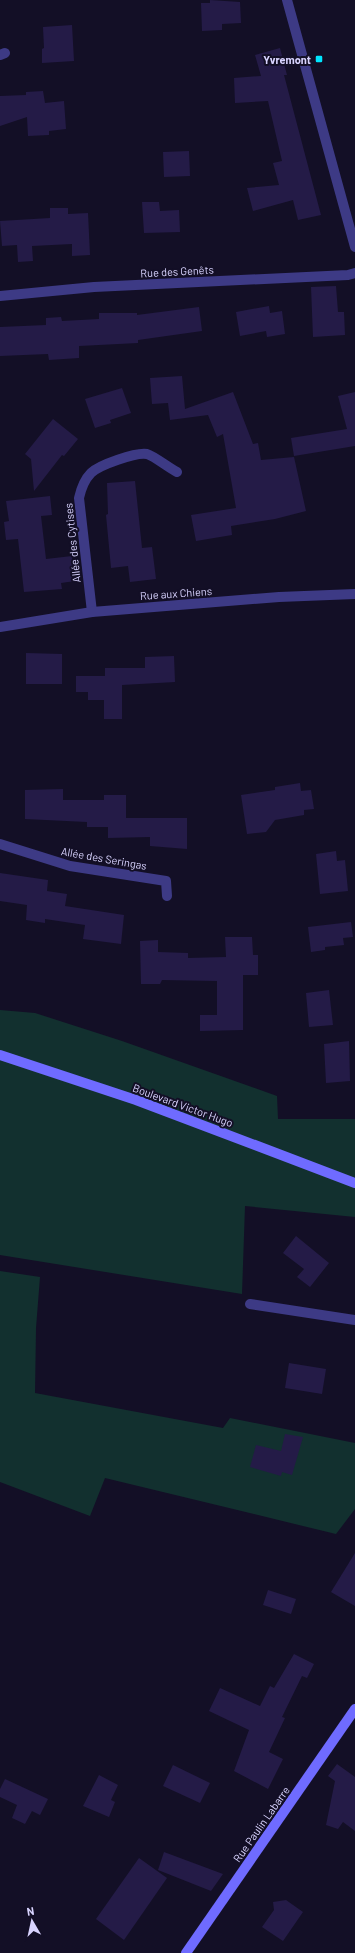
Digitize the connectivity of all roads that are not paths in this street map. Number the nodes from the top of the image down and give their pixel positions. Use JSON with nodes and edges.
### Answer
{"nodes":[{"id":1,"x":287,"y":0,"type":"edge"},
{"id":2,"x":355,"y":247,"type":"edge"},
{"id":3,"x":355,"y":273,"type":"edge"},
{"id":4,"x":0,"y":296,"type":"edge"},
{"id":5,"x":177,"y":472,"type":"dead end"},
{"id":6,"x":355,"y":594,"type":"edge"},
{"id":7,"x":92,"y":612,"type":"junction"},
{"id":8,"x":0,"y":627,"type":"edge"},
{"id":9,"x":0,"y":844,"type":"edge"},
{"id":10,"x":167,"y":896,"type":"dead end"},
{"id":11,"x":0,"y":1055,"type":"edge"},
{"id":12,"x":355,"y":1183,"type":"edge"},
{"id":13,"x":250,"y":1304,"type":"dead end"},
{"id":14,"x":355,"y":1320,"type":"edge"},
{"id":15,"x":355,"y":1708,"type":"edge"},
{"id":16,"x":186,"y":1953,"type":"edge"}],
"edges":[{"from":1,"to":2,"type":"street"},
{"from":3,"to":4,"type":"street","name":"Rue des Genêts"},
{"from":5,"to":7,"type":"street","name":"Allée des Cytises"},
{"from":6,"to":7,"type":"street","name":"Rue aux Chiens"},
{"from":7,"to":8,"type":"street","name":"Rue aux Chiens"},
{"from":9,"to":10,"type":"street","name":"Allée des Seringas"},
{"from":11,"to":12,"type":"main road","name":"Boulevard Victor Hugo"},
{"from":13,"to":14,"type":"street"},
{"from":15,"to":16,"type":"main road","name":"Rue Paulin Labarre"}]}
